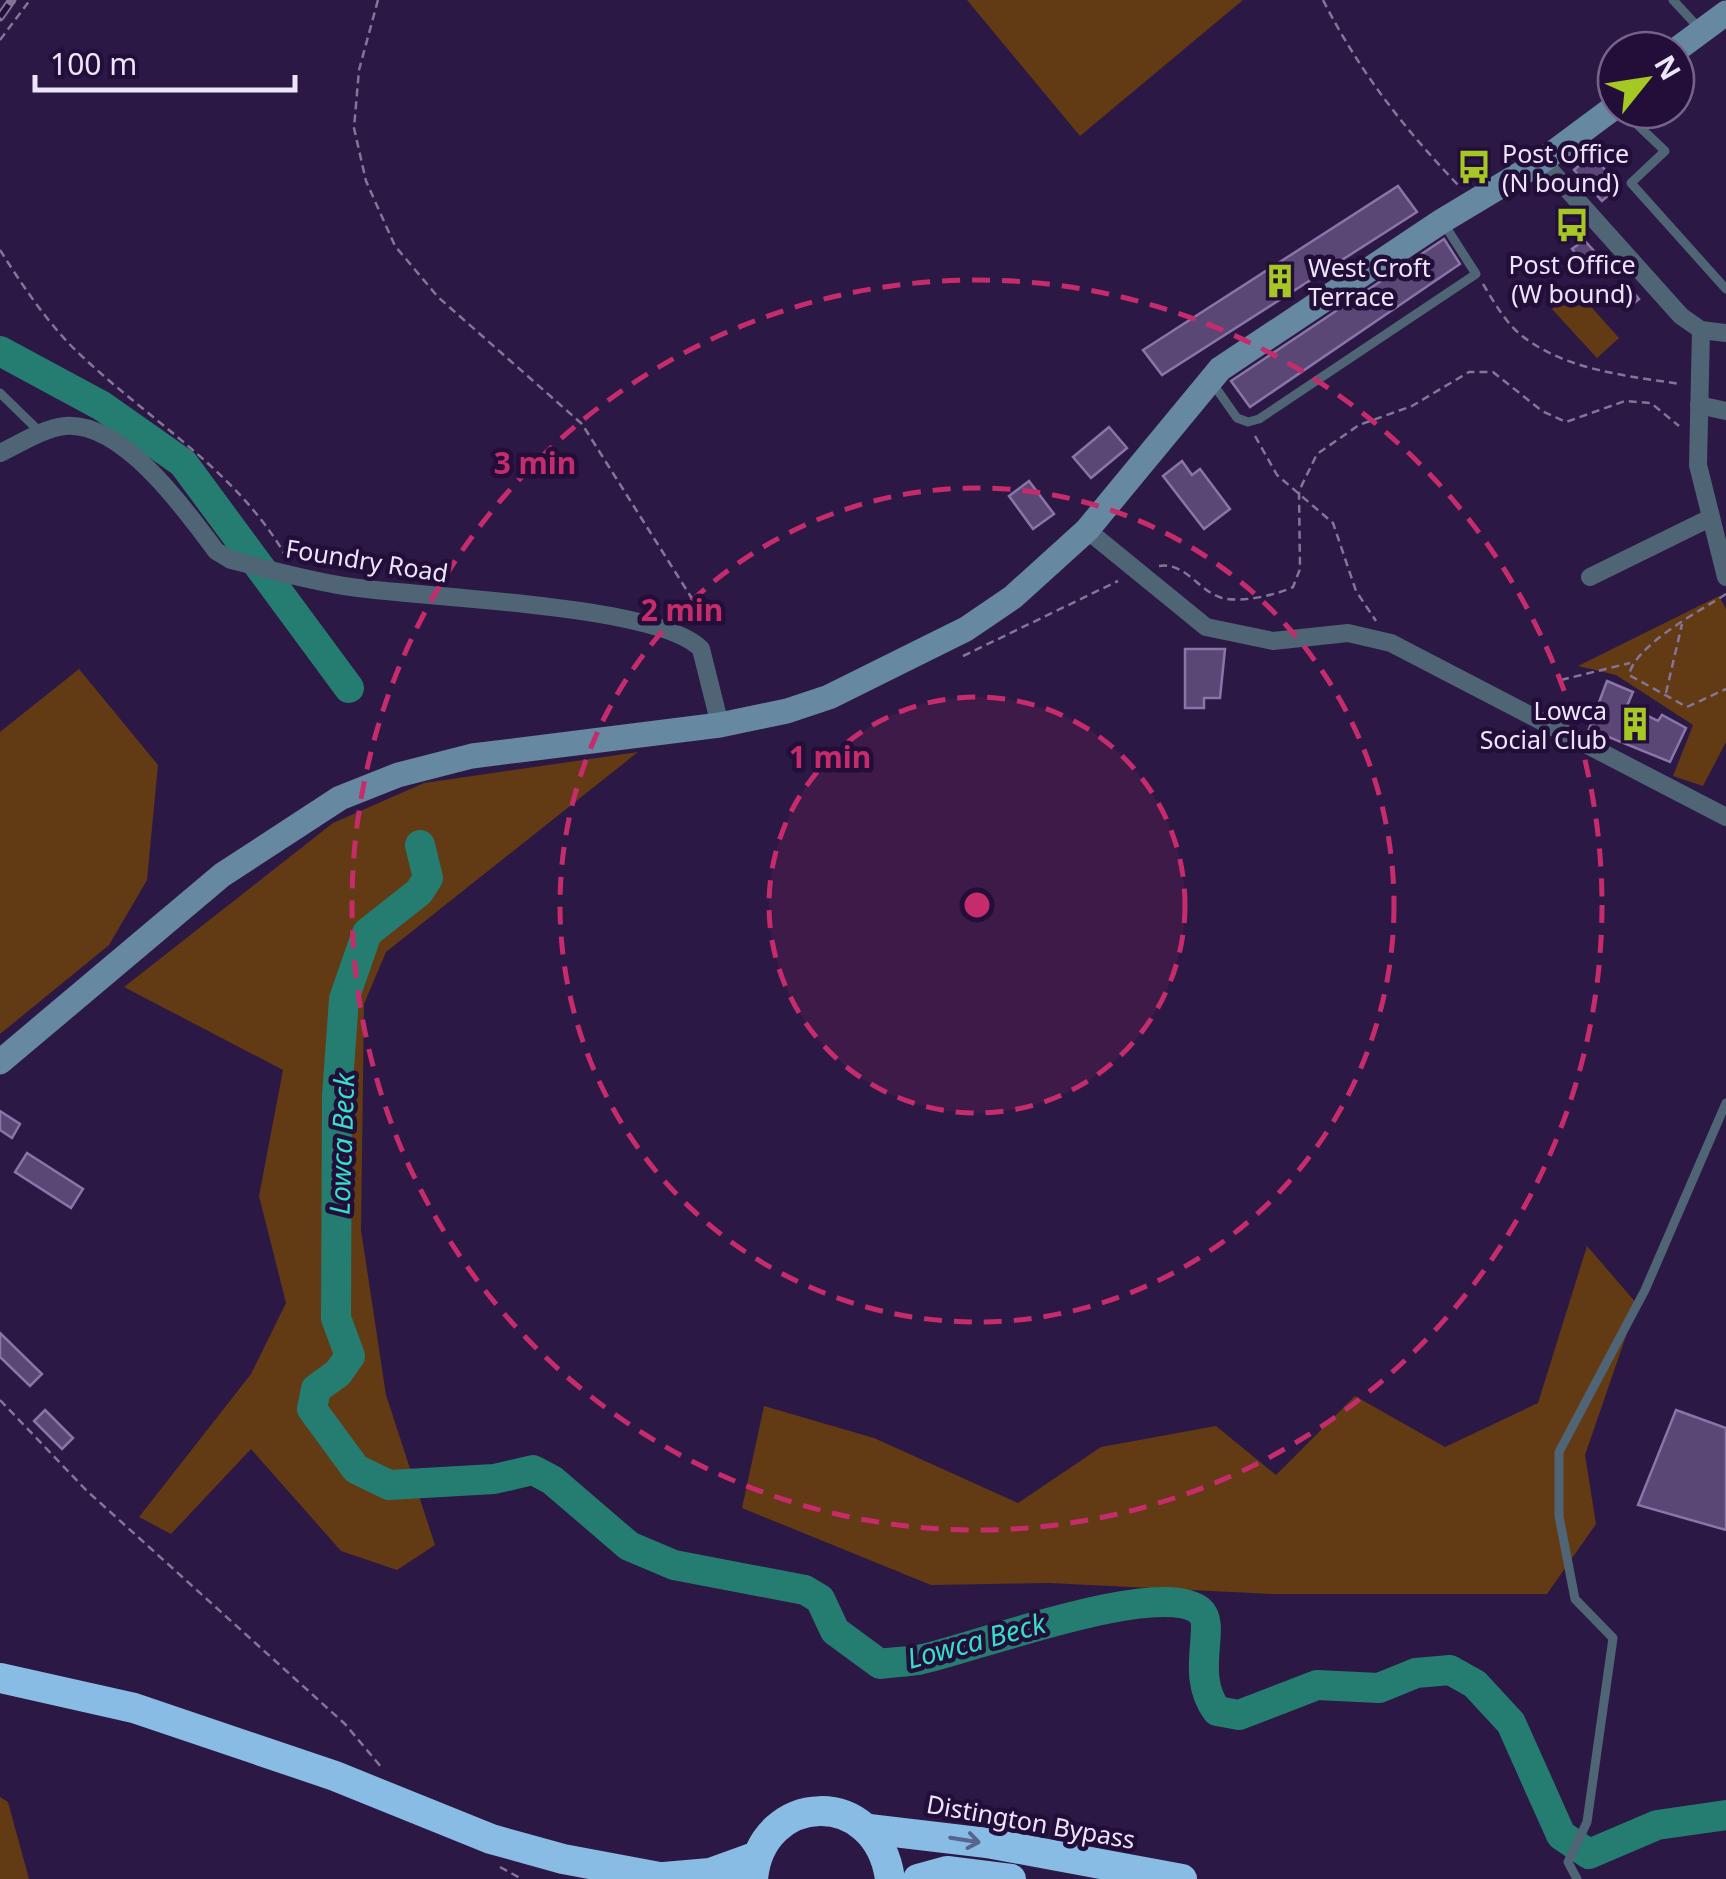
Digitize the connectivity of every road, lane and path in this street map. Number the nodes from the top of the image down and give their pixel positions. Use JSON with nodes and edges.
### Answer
{"nodes":[{"id":1,"x":30,"y":0,"type":"edge"},
{"id":2,"x":378,"y":0,"type":"edge"},
{"id":3,"x":1323,"y":0,"type":"edge"},
{"id":4,"x":1672,"y":0,"type":"edge"},
{"id":5,"x":1726,"y":13,"type":"edge"},
{"id":6,"x":1701,"y":31,"type":"junction"},
{"id":7,"x":1696,"y":35,"type":"edge"},
{"id":8,"x":0,"y":40,"type":"edge"},
{"id":9,"x":1596,"y":124,"type":"edge"},
{"id":10,"x":1643,"y":130,"type":"edge"},
{"id":11,"x":1542,"y":162,"type":"junction"},
{"id":12,"x":1475,"y":201,"type":"junction"},
{"id":13,"x":1442,"y":221,"type":"junction"},
{"id":14,"x":0,"y":250,"type":"edge"},
{"id":15,"x":1476,"y":274,"type":"junction"},
{"id":16,"x":1726,"y":289,"type":"edge"},
{"id":17,"x":1702,"y":330,"type":"junction"},
{"id":18,"x":1726,"y":333,"type":"edge"},
{"id":19,"x":1209,"y":379,"type":"junction"},
{"id":20,"x":1692,"y":386,"type":"dead end"},
{"id":21,"x":0,"y":393,"type":"edge"},
{"id":22,"x":1699,"y":405,"type":"junction"},
{"id":23,"x":1726,"y":411,"type":"edge"},
{"id":24,"x":1248,"y":422,"type":"junction"},
{"id":25,"x":42,"y":434,"type":"junction"},
{"id":26,"x":1696,"y":439,"type":"junction"},
{"id":27,"x":0,"y":453,"type":"edge"},
{"id":28,"x":1298,"y":491,"type":"junction"},
{"id":29,"x":1708,"y":519,"type":"junction"},
{"id":30,"x":1088,"y":530,"type":"junction"},
{"id":31,"x":1148,"y":570,"type":"dead end"},
{"id":32,"x":299,"y":577,"type":"junction"},
{"id":33,"x":1590,"y":577,"type":"dead end"},
{"id":34,"x":1726,"y":577,"type":"edge"},
{"id":35,"x":1726,"y":594,"type":"edge"},
{"id":36,"x":1682,"y":624,"type":"junction"},
{"id":37,"x":693,"y":640,"type":"junction"},
{"id":38,"x":1380,"y":641,"type":"junction"},
{"id":39,"x":1632,"y":663,"type":"junction"},
{"id":40,"x":1561,"y":680,"type":"dead end"},
{"id":41,"x":1726,"y":689,"type":"edge"},
{"id":42,"x":1665,"y":695,"type":"junction"},
{"id":43,"x":720,"y":725,"type":"junction"},
{"id":44,"x":1726,"y":817,"type":"edge"},
{"id":45,"x":0,"y":1062,"type":"edge"},
{"id":46,"x":1726,"y":1103,"type":"edge"},
{"id":47,"x":0,"y":1400,"type":"edge"},
{"id":48,"x":0,"y":1678,"type":"edge"},
{"id":49,"x":382,"y":1768,"type":"dead end"},
{"id":50,"x":868,"y":1829,"type":"junction"},
{"id":51,"x":755,"y":1868,"type":"edge"},
{"id":52,"x":667,"y":1878,"type":"edge"},
{"id":53,"x":890,"y":1879,"type":"edge"},
{"id":54,"x":918,"y":1879,"type":"edge"},
{"id":55,"x":1011,"y":1879,"type":"edge"},
{"id":56,"x":1182,"y":1879,"type":"edge"},
{"id":57,"x":1577,"y":1879,"type":"edge"}],
"edges":[{"from":1,"to":8,"type":"path"},
{"from":2,"to":37,"type":"path"},
{"from":3,"to":12,"type":"path"},
{"from":4,"to":6,"type":"lane"},
{"from":5,"to":6,"type":"street"},
{"from":6,"to":7,"type":"street"},
{"from":9,"to":11,"type":"street"},
{"from":10,"to":16,"type":"lane"},
{"from":11,"to":12,"type":"street"},
{"from":11,"to":17,"type":"street"},
{"from":12,"to":13,"type":"street"},
{"from":13,"to":15,"type":"lane"},
{"from":13,"to":19,"type":"street"},
{"from":14,"to":32,"type":"path"},
{"from":15,"to":20,"type":"path"},
{"from":15,"to":24,"type":"lane"},
{"from":17,"to":18,"type":"street"},
{"from":17,"to":22,"type":"street"},
{"from":19,"to":24,"type":"lane"},
{"from":19,"to":30,"type":"street"},
{"from":21,"to":25,"type":"lane"},
{"from":22,"to":23,"type":"street"},
{"from":22,"to":26,"type":"street"},
{"from":24,"to":28,"type":"path"},
{"from":25,"to":27,"type":"street","name":"Foundry Road"},
{"from":25,"to":32,"type":"street","name":"Foundry Road"},
{"from":26,"to":28,"type":"path"},
{"from":26,"to":29,"type":"street"},
{"from":28,"to":31,"type":"path"},
{"from":28,"to":38,"type":"path"},
{"from":29,"to":33,"type":"street"},
{"from":29,"to":34,"type":"street"},
{"from":30,"to":38,"type":"street"},
{"from":30,"to":43,"type":"street"},
{"from":32,"to":37,"type":"street","name":"Foundry Road"},
{"from":35,"to":36,"type":"path"},
{"from":36,"to":39,"type":"path"},
{"from":36,"to":42,"type":"path"},
{"from":37,"to":43,"type":"street"},
{"from":38,"to":44,"type":"street"},
{"from":39,"to":40,"type":"path"},
{"from":39,"to":42,"type":"path"},
{"from":41,"to":42,"type":"path"},
{"from":43,"to":45,"type":"street"},
{"from":46,"to":57,"type":"lane"},
{"from":47,"to":49,"type":"path"},
{"from":48,"to":52,"type":"highway"},
{"from":50,"to":51,"type":"highway","name":"Distington Bypass"},
{"from":50,"to":53,"type":"highway"},
{"from":50,"to":56,"type":"highway","name":"Distington Bypass","one_way":true},
{"from":51,"to":52,"type":"highway"},
{"from":54,"to":55,"type":"highway"}]}
